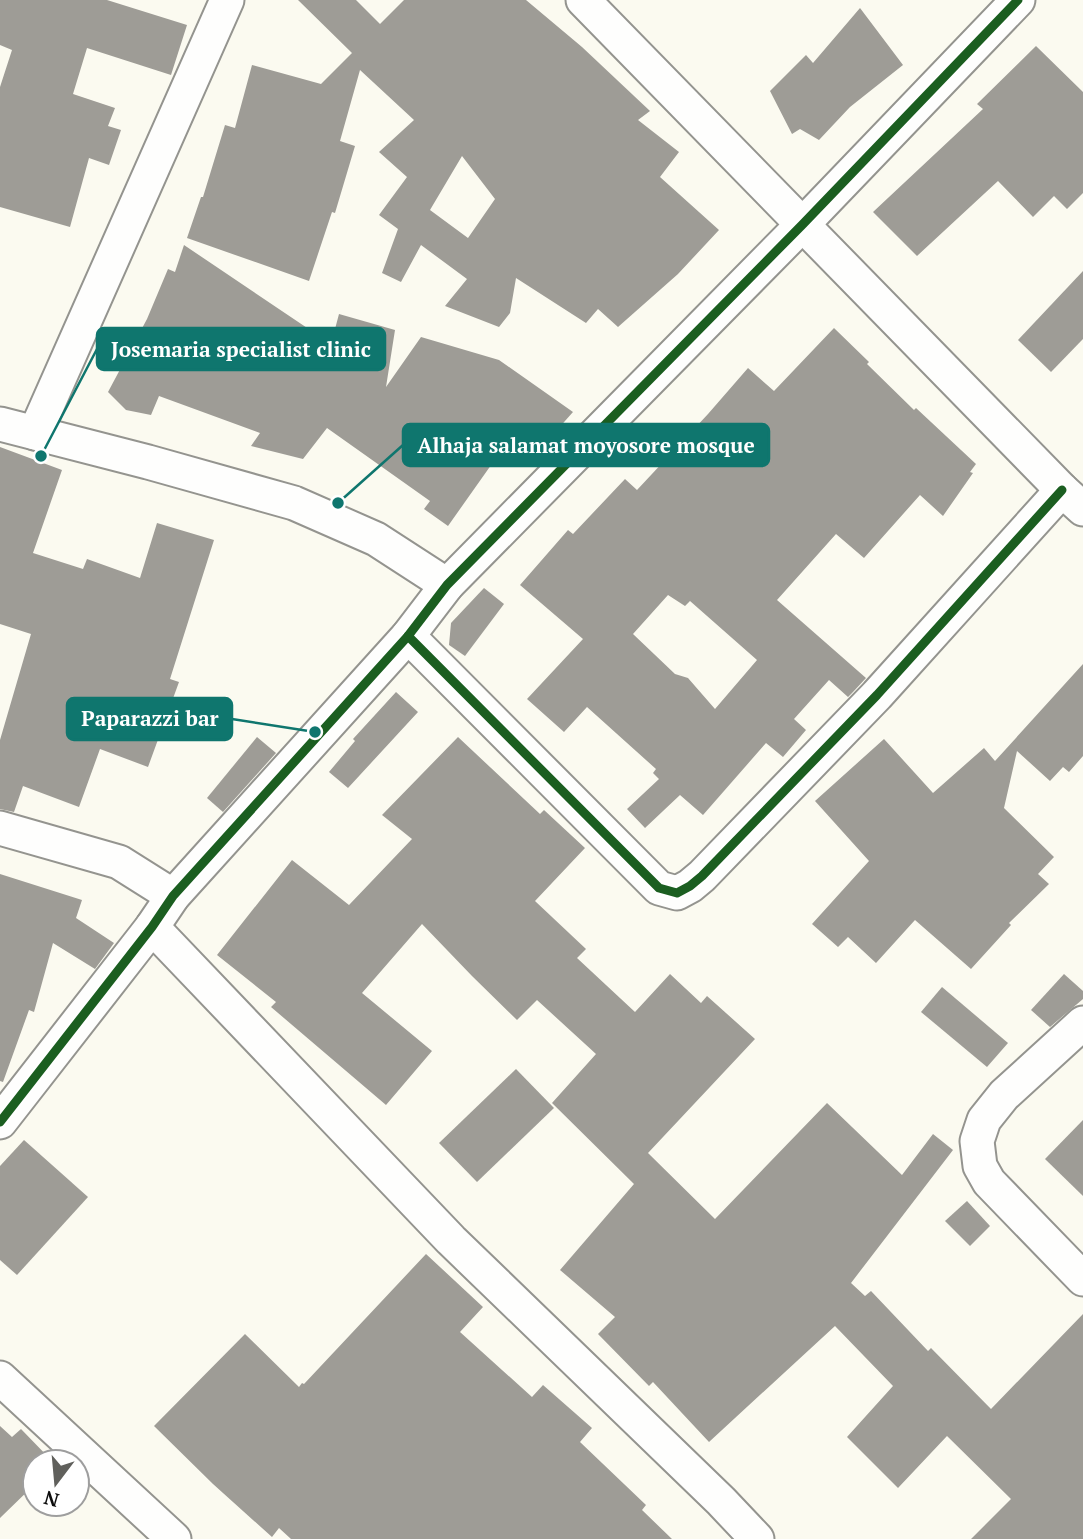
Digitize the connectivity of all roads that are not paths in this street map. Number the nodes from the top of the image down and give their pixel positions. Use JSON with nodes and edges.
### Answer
{"nodes":[{"id":1,"x":227,"y":0,"type":"edge"},
{"id":2,"x":583,"y":0,"type":"edge"},
{"id":3,"x":1018,"y":0,"type":"edge"},
{"id":4,"x":803,"y":224,"type":"junction"},
{"id":5,"x":0,"y":424,"type":"edge"},
{"id":6,"x":35,"y":433,"type":"junction"},
{"id":7,"x":1073,"y":499,"type":"edge"},
{"id":8,"x":447,"y":585,"type":"junction"},
{"id":9,"x":408,"y":636,"type":"junction"},
{"id":10,"x":0,"y":828,"type":"edge"},
{"id":11,"x":173,"y":896,"type":"junction"},
{"id":12,"x":152,"y":927,"type":"junction"},
{"id":13,"x":1083,"y":1023,"type":"edge"},
{"id":14,"x":0,"y":1122,"type":"edge"},
{"id":15,"x":1083,"y":1279,"type":"edge"},
{"id":16,"x":0,"y":1378,"type":"edge"},
{"id":17,"x":170,"y":1538,"type":"edge"},
{"id":18,"x":757,"y":1539,"type":"edge"}],
"edges":[{"from":1,"to":6,"type":"street"},
{"from":2,"to":4,"type":"street"},
{"from":3,"to":4,"type":"street"},
{"from":4,"to":7,"type":"street"},
{"from":4,"to":8,"type":"street"},
{"from":5,"to":6,"type":"street"},
{"from":6,"to":8,"type":"street"},
{"from":7,"to":9,"type":"street"},
{"from":8,"to":9,"type":"street"},
{"from":9,"to":11,"type":"street"},
{"from":10,"to":11,"type":"street"},
{"from":11,"to":12,"type":"street"},
{"from":12,"to":14,"type":"street"},
{"from":12,"to":18,"type":"street"},
{"from":13,"to":15,"type":"street"},
{"from":16,"to":17,"type":"street"}]}
